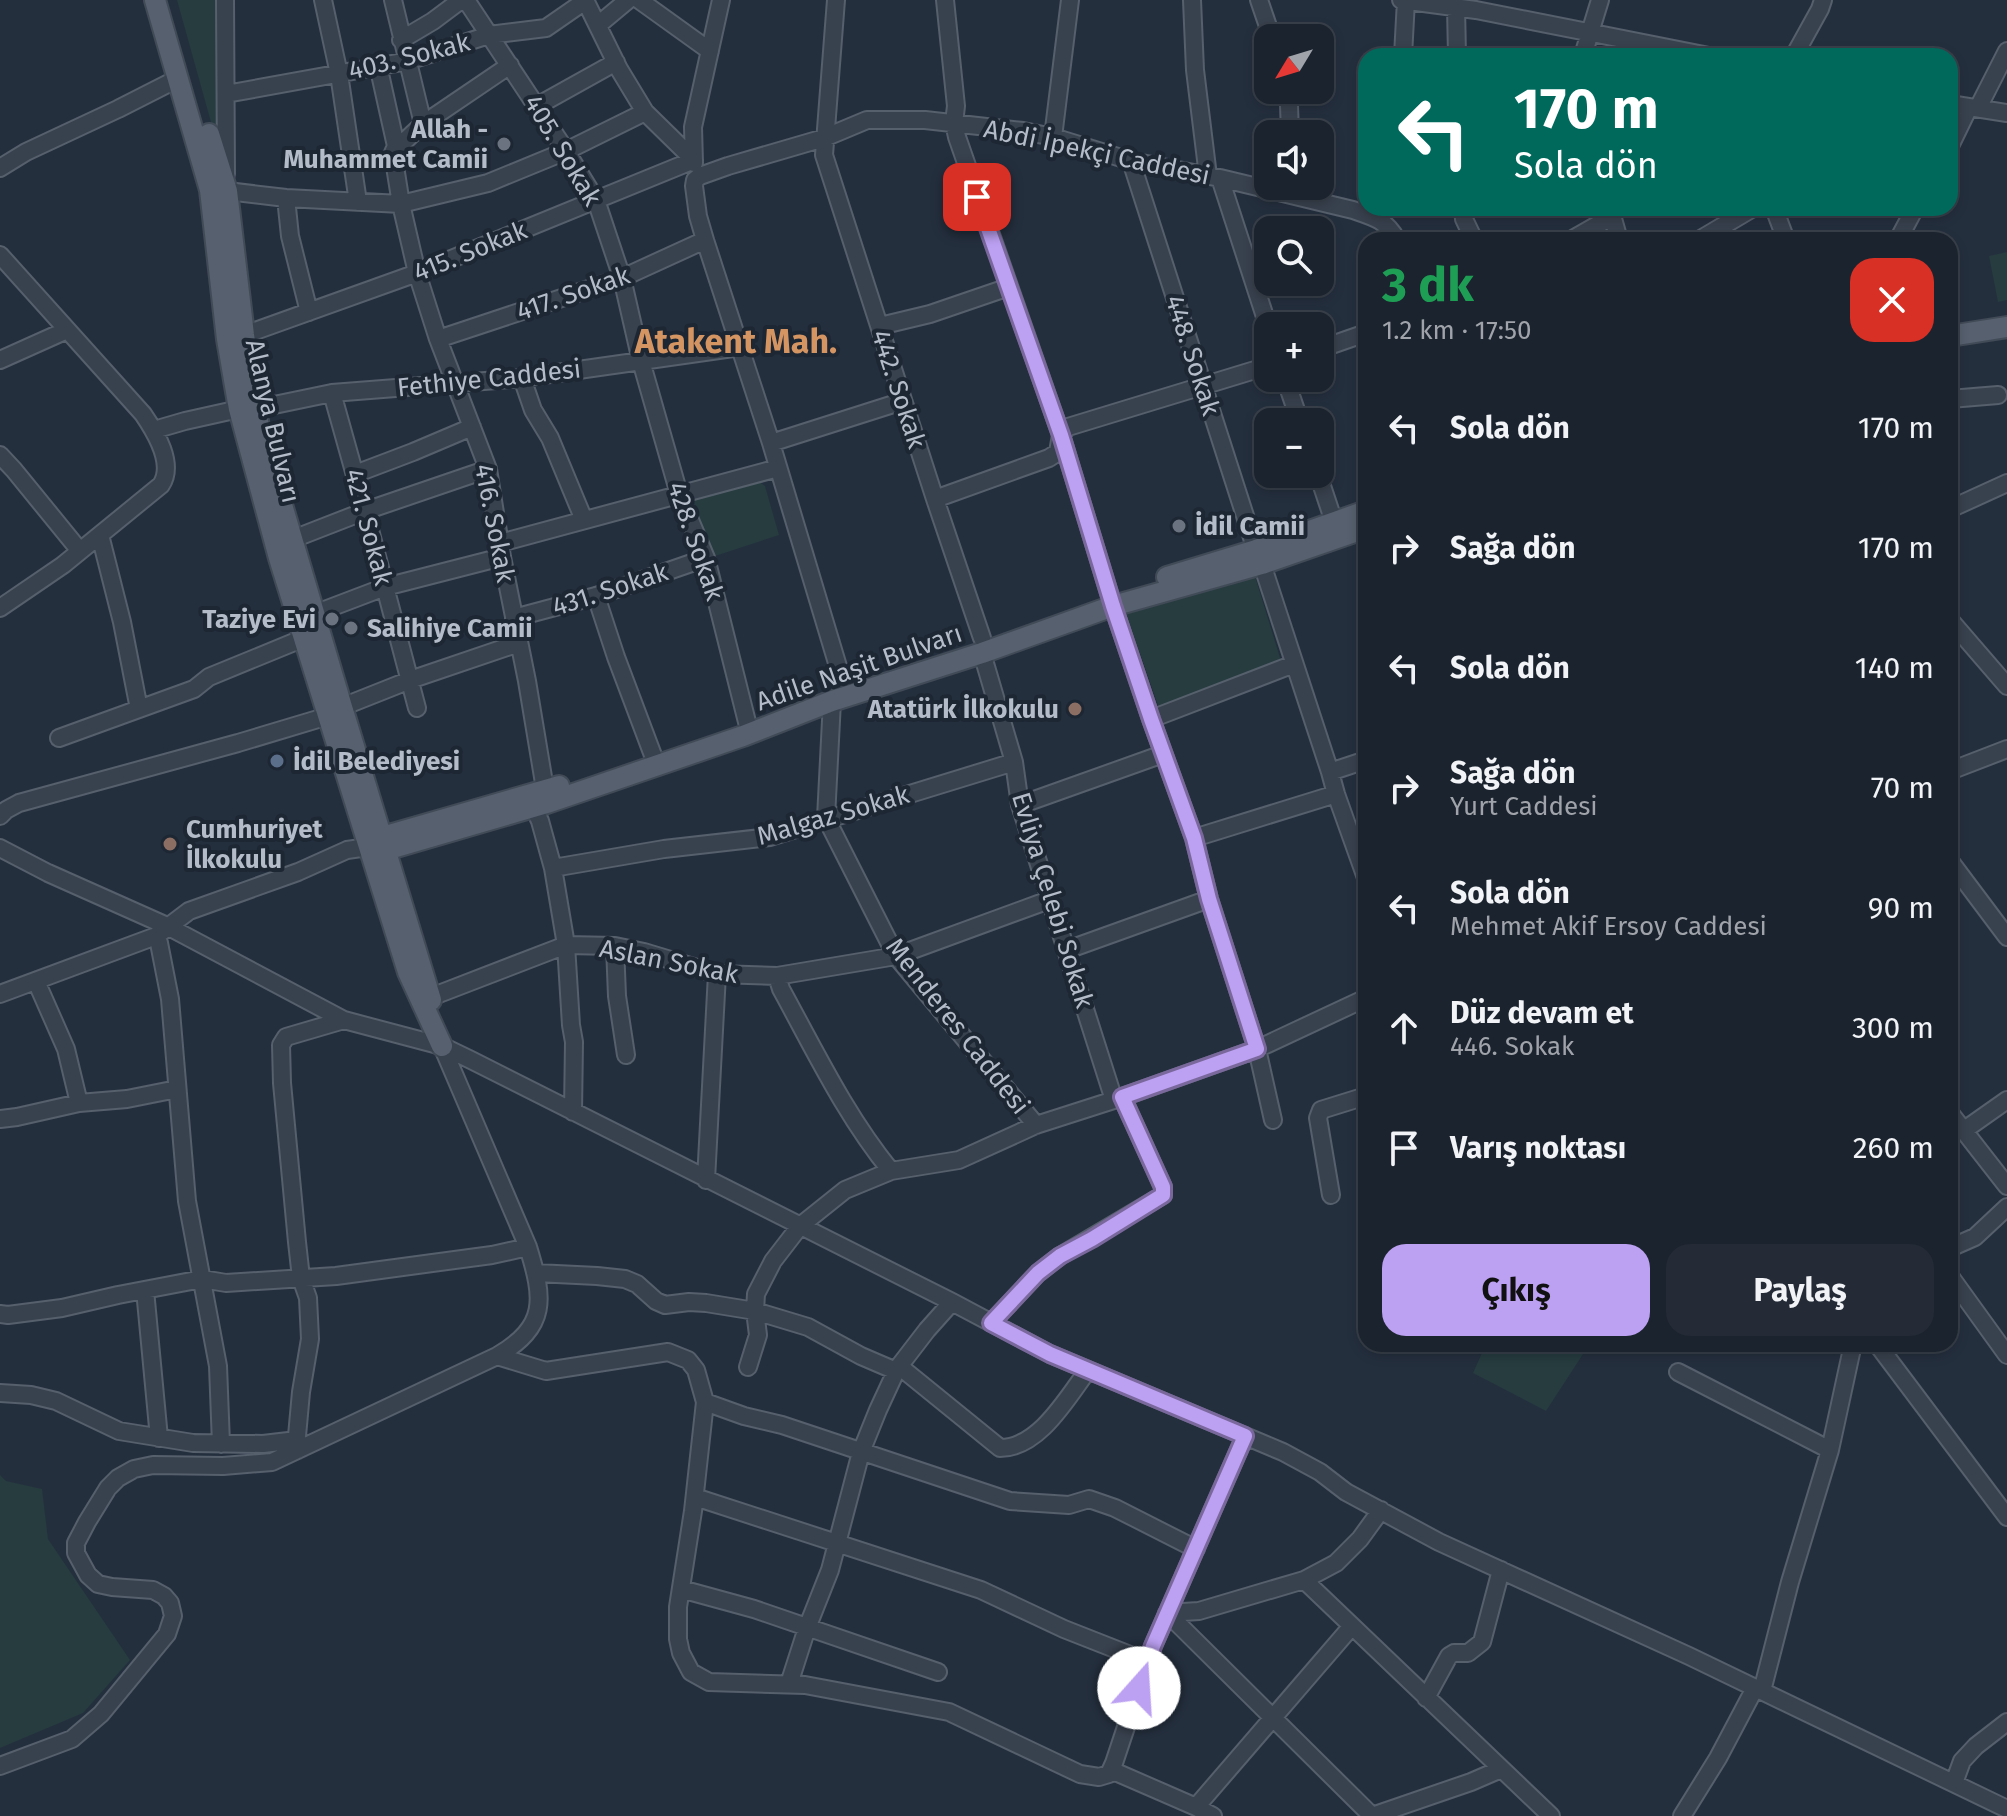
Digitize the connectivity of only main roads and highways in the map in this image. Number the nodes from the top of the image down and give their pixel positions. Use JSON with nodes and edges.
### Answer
{"nodes":[{"id":1,"x":155,"y":0,"type":"edge"},
{"id":2,"x":167,"y":0,"type":"edge"},
{"id":3,"x":218,"y":191,"type":"junction"},
{"id":4,"x":2007,"y":314,"type":"edge"},
{"id":5,"x":1958,"y":322,"type":"edge"},
{"id":6,"x":2007,"y":327,"type":"edge"},
{"id":7,"x":1958,"y":335,"type":"edge"},
{"id":8,"x":247,"y":409,"type":"junction"},
{"id":9,"x":1358,"y":514,"type":"edge"},
{"id":10,"x":1358,"y":530,"type":"edge"},
{"id":11,"x":1259,"y":557,"type":"junction"},
{"id":12,"x":837,"y":692,"type":"junction"},
{"id":13,"x":335,"y":711,"type":"junction"},
{"id":14,"x":538,"y":799,"type":"junction"},
{"id":15,"x":379,"y":844,"type":"junction"}],
"edges":[{"from":1,"to":3,"type":"main road","name":"Alanya Bulvarı"},
{"from":2,"to":3,"type":"main road","name":"Alanya Bulvarı"},
{"from":3,"to":8,"type":"main road","name":"Alanya Bulvarı"},
{"from":3,"to":8,"type":"main road","name":"Alanya Bulvarı"},
{"from":4,"to":5,"type":"main road"},
{"from":6,"to":7,"type":"main road"},
{"from":8,"to":13,"type":"main road","name":"Alanya Bulvarı"},
{"from":8,"to":13,"type":"main road","name":"Alanya Bulvarı"},
{"from":9,"to":11,"type":"main road","name":"Adile Naşit Bulvarı"},
{"from":10,"to":11,"type":"main road","name":"Adile Naşit Bulvarı"},
{"from":11,"to":12,"type":"main road","name":"Adile Naşit Bulvarı"},
{"from":12,"to":14,"type":"main road","name":"Adile Naşit Bulvarı"},
{"from":12,"to":14,"type":"main road","name":"Adile Naşit Bulvarı"},
{"from":13,"to":15,"type":"main road","name":"Alanya Bulvarı"},
{"from":14,"to":15,"type":"main road","name":"Adile Naşit Bulvarı"},
{"from":15,"to":15,"type":"main road"}]}
